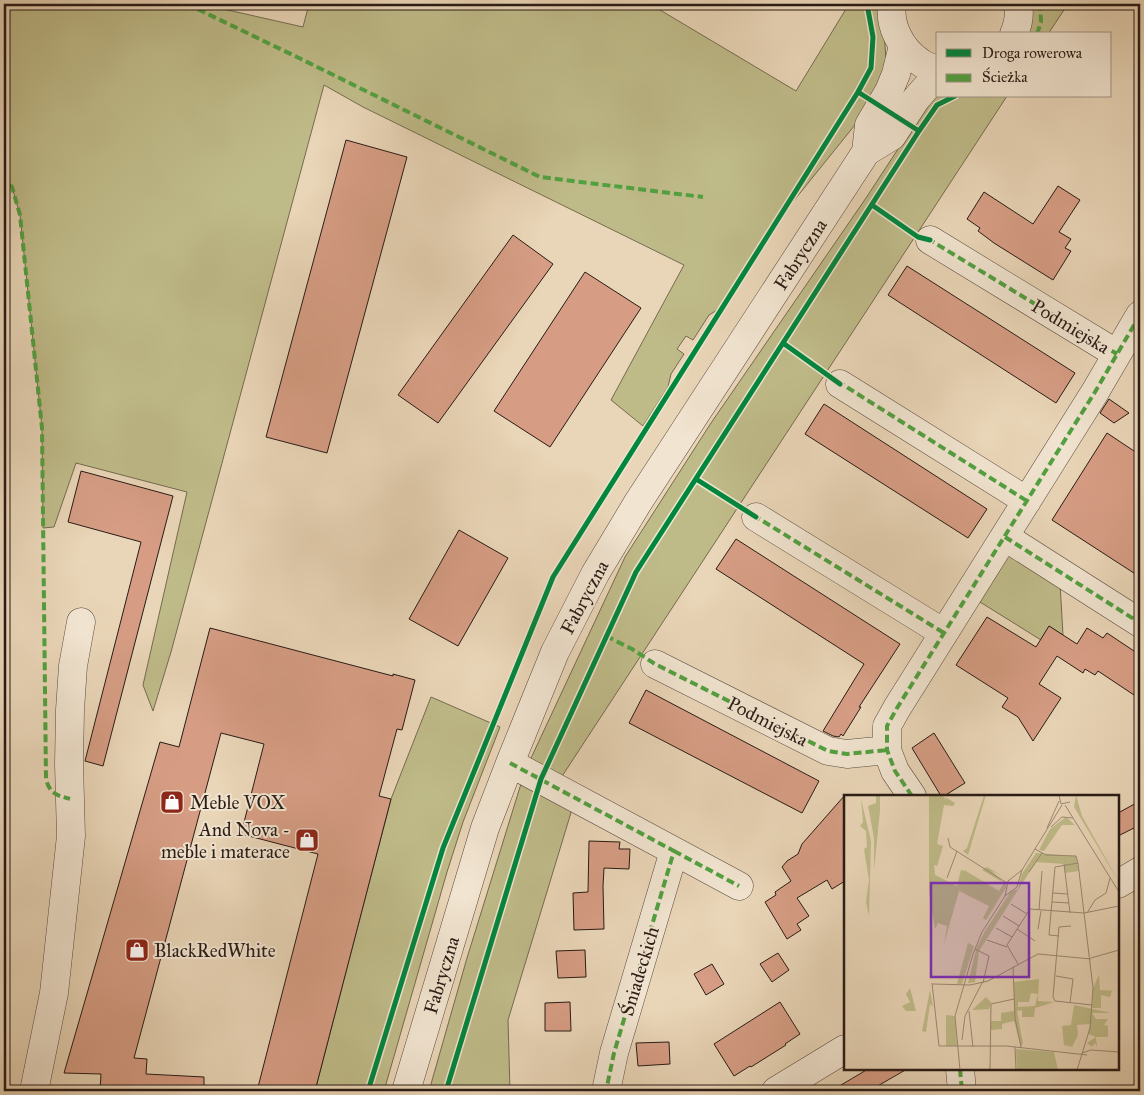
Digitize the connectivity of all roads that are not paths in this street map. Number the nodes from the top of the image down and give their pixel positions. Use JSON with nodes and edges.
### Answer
{"nodes":[{"id":1,"x":892,"y":4,"type":"edge"},
{"id":2,"x":1018,"y":4,"type":"edge"},
{"id":3,"x":1015,"y":32,"type":"edge"},
{"id":4,"x":903,"y":46,"type":"junction"},
{"id":5,"x":936,"y":69,"type":"edge"},
{"id":6,"x":936,"y":78,"type":"edge"},
{"id":7,"x":866,"y":152,"type":"junction"},
{"id":8,"x":930,"y":240,"type":"dead end"},
{"id":9,"x":1140,"y":315,"type":"edge"},
{"id":10,"x":1117,"y":354,"type":"junction"},
{"id":11,"x":840,"y":384,"type":"dead end"},
{"id":12,"x":1027,"y":501,"type":"junction"},
{"id":13,"x":756,"y":516,"type":"dead end"},
{"id":14,"x":1005,"y":537,"type":"junction"},
{"id":15,"x":81,"y":622,"type":"dead end"},
{"id":16,"x":1140,"y":623,"type":"edge"},
{"id":17,"x":944,"y":633,"type":"junction"},
{"id":18,"x":655,"y":664,"type":"dead end"},
{"id":19,"x":887,"y":750,"type":"junction"},
{"id":20,"x":510,"y":763,"type":"junction"},
{"id":21,"x":911,"y":795,"type":"edge"},
{"id":22,"x":674,"y":851,"type":"junction"},
{"id":23,"x":1140,"y":871,"type":"edge"},
{"id":24,"x":1119,"y":883,"type":"edge"},
{"id":25,"x":740,"y":886,"type":"dead end"},
{"id":26,"x":844,"y":1050,"type":"edge"},
{"id":27,"x":960,"y":1070,"type":"edge"},
{"id":28,"x":34,"y":1091,"type":"edge"},
{"id":29,"x":406,"y":1091,"type":"edge"},
{"id":30,"x":606,"y":1091,"type":"edge"},
{"id":31,"x":776,"y":1091,"type":"edge"},
{"id":32,"x":962,"y":1091,"type":"edge"}],
"edges":[{"from":1,"to":4,"type":"street"},
{"from":2,"to":3,"type":"street"},
{"from":4,"to":5,"type":"street"},
{"from":4,"to":7,"type":"street","name":"Fabryczna"},
{"from":6,"to":7,"type":"street","name":"Fabryczna"},
{"from":7,"to":20,"type":"street","name":"Fabryczna"},
{"from":8,"to":10,"type":"street","name":"Podmiejska"},
{"from":9,"to":10,"type":"street"},
{"from":10,"to":12,"type":"street","name":"Podmiejska"},
{"from":11,"to":12,"type":"street"},
{"from":12,"to":14,"type":"street","name":"Podmiejska"},
{"from":13,"to":17,"type":"street"},
{"from":14,"to":16,"type":"street"},
{"from":14,"to":17,"type":"street","name":"Podmiejska"},
{"from":15,"to":28,"type":"street"},
{"from":17,"to":19,"type":"street","name":"Podmiejska"},
{"from":18,"to":19,"type":"street","name":"Podmiejska"},
{"from":19,"to":21,"type":"street","name":"Podmiejska"},
{"from":20,"to":22,"type":"street"},
{"from":20,"to":29,"type":"street","name":"Fabryczna"},
{"from":22,"to":25,"type":"street"},
{"from":22,"to":30,"type":"street","name":"Śniadeckich"},
{"from":23,"to":24,"type":"street"},
{"from":26,"to":31,"type":"street"},
{"from":27,"to":32,"type":"street"}]}
